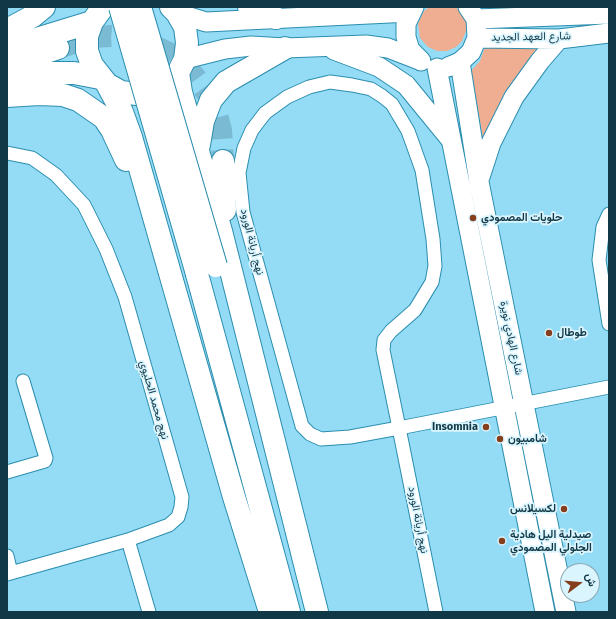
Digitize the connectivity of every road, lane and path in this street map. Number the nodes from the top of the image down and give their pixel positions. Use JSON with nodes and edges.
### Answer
{"nodes":[{"id":1,"x":44,"y":7,"type":"edge"},
{"id":2,"x":120,"y":7,"type":"edge"},
{"id":3,"x":140,"y":7,"type":"edge"},
{"id":4,"x":249,"y":7,"type":"edge"},
{"id":5,"x":326,"y":7,"type":"edge"},
{"id":6,"x":174,"y":10,"type":"edge"},
{"id":7,"x":412,"y":10,"type":"edge"},
{"id":8,"x":516,"y":12,"type":"edge"},
{"id":9,"x":96,"y":13,"type":"edge"},
{"id":10,"x":472,"y":13,"type":"edge"},
{"id":11,"x":609,"y":14,"type":"edge"},
{"id":12,"x":306,"y":16,"type":"junction"},
{"id":13,"x":276,"y":18,"type":"junction"},
{"id":14,"x":7,"y":30,"type":"edge"},
{"id":15,"x":609,"y":32,"type":"edge"},
{"id":16,"x":477,"y":38,"type":"junction"},
{"id":17,"x":559,"y":39,"type":"junction"},
{"id":18,"x":320,"y":45,"type":"junction"},
{"id":19,"x":7,"y":48,"type":"edge"},
{"id":20,"x":58,"y":48,"type":"tunnel mouth"},
{"id":21,"x":285,"y":48,"type":"junction"},
{"id":22,"x":418,"y":60,"type":"junction"},
{"id":23,"x":460,"y":62,"type":"junction"},
{"id":24,"x":7,"y":65,"type":"edge"},
{"id":25,"x":182,"y":66,"type":"junction"},
{"id":26,"x":437,"y":68,"type":"junction"},
{"id":27,"x":104,"y":81,"type":"junction"},
{"id":28,"x":7,"y":83,"type":"edge"},
{"id":29,"x":7,"y":96,"type":"edge"},
{"id":30,"x":452,"y":141,"type":"junction"},
{"id":31,"x":198,"y":148,"type":"junction"},
{"id":32,"x":7,"y":153,"type":"edge"},
{"id":33,"x":223,"y":160,"type":"tunnel mouth"},
{"id":34,"x":479,"y":182,"type":"junction"},
{"id":35,"x":609,"y":214,"type":"edge"},
{"id":36,"x":207,"y":270,"type":"junction"},
{"id":37,"x":181,"y":311,"type":"junction"},
{"id":38,"x":609,"y":324,"type":"edge"},
{"id":39,"x":23,"y":381,"type":"dead end"},
{"id":40,"x":609,"y":387,"type":"edge"},
{"id":41,"x":515,"y":406,"type":"junction"},
{"id":42,"x":399,"y":428,"type":"junction"},
{"id":43,"x":280,"y":465,"type":"junction"},
{"id":44,"x":7,"y":472,"type":"edge"},
{"id":45,"x":128,"y":540,"type":"junction"},
{"id":46,"x":7,"y":556,"type":"edge"},
{"id":47,"x":9,"y":574,"type":"edge"},
{"id":48,"x":149,"y":612,"type":"edge"},
{"id":49,"x":270,"y":612,"type":"edge"},
{"id":50,"x":289,"y":612,"type":"edge"},
{"id":51,"x":304,"y":612,"type":"edge"},
{"id":52,"x":317,"y":612,"type":"edge"},
{"id":53,"x":436,"y":612,"type":"edge"},
{"id":54,"x":545,"y":612,"type":"edge"},
{"id":55,"x":566,"y":612,"type":"edge"}],
"edges":[{"from":1,"to":14,"type":"highway"},
{"from":2,"to":36,"type":"highway","bridge":true},
{"from":3,"to":36,"type":"highway","bridge":true},
{"from":4,"to":13,"type":"highway"},
{"from":5,"to":12,"type":"main road"},
{"from":6,"to":13,"type":"main road"},
{"from":6,"to":25,"type":"highway"},
{"from":7,"to":12,"type":"main road"},
{"from":7,"to":22,"type":"main road"},
{"from":8,"to":10,"type":"main road","name":"شارع العهد الجديد"},
{"from":8,"to":11,"type":"main road","name":"شارع العهد الجديد"},
{"from":9,"to":19,"type":"highway"},
{"from":9,"to":27,"type":"highway"},
{"from":10,"to":16,"type":"main road"},
{"from":12,"to":13,"type":"main road"},
{"from":15,"to":17,"type":"main road","name":"شارع العهد الجديد"},
{"from":16,"to":17,"type":"main road","name":"شارع العهد الجديد"},
{"from":16,"to":23,"type":"main road"},
{"from":17,"to":34,"type":"main road"},
{"from":18,"to":21,"type":"main road"},
{"from":18,"to":22,"type":"main road"},
{"from":18,"to":30,"type":"main road"},
{"from":20,"to":24,"type":"highway"},
{"from":21,"to":25,"type":"main road"},
{"from":21,"to":31,"type":"highway"},
{"from":22,"to":26,"type":"main road"},
{"from":23,"to":26,"type":"main road"},
{"from":23,"to":34,"type":"main road","name":"شارع الهادي نويرة"},
{"from":25,"to":27,"type":"highway"},
{"from":25,"to":31,"type":"highway"},
{"from":26,"to":30,"type":"main road","name":"شارع الهادي نويرة"},
{"from":27,"to":28,"type":"highway"},
{"from":27,"to":37,"type":"highway"},
{"from":29,"to":37,"type":"highway"},
{"from":30,"to":41,"type":"main road","name":"شارع الهادي نويرة"},
{"from":31,"to":43,"type":"highway"},
{"from":32,"to":45,"type":"street","name":"نهج محمد الحليوي"},
{"from":33,"to":43,"type":"highway"},
{"from":34,"to":41,"type":"main road","name":"شارع الهادي نويرة"},
{"from":35,"to":38,"type":"street"},
{"from":36,"to":50,"type":"highway"},
{"from":36,"to":51,"type":"highway"},
{"from":37,"to":49,"type":"highway"},
{"from":39,"to":44,"type":"street"},
{"from":40,"to":41,"type":"street","name":"نهج أريانة الورود"},
{"from":41,"to":42,"type":"street","name":"نهج أريانة الورود"},
{"from":41,"to":54,"type":"main road","name":"شارع الهادي نويرة"},
{"from":41,"to":55,"type":"main road","name":"شارع الهادي نويرة"},
{"from":42,"to":42,"type":"street","name":"نهج أريانة الورود"},
{"from":42,"to":53,"type":"street","name":"نهج أريانة الورود"},
{"from":43,"to":52,"type":"highway"},
{"from":45,"to":47,"type":"street","name":"نهج محمد الحليوي"},
{"from":45,"to":48,"type":"street"},
{"from":46,"to":47,"type":"street"}]}
